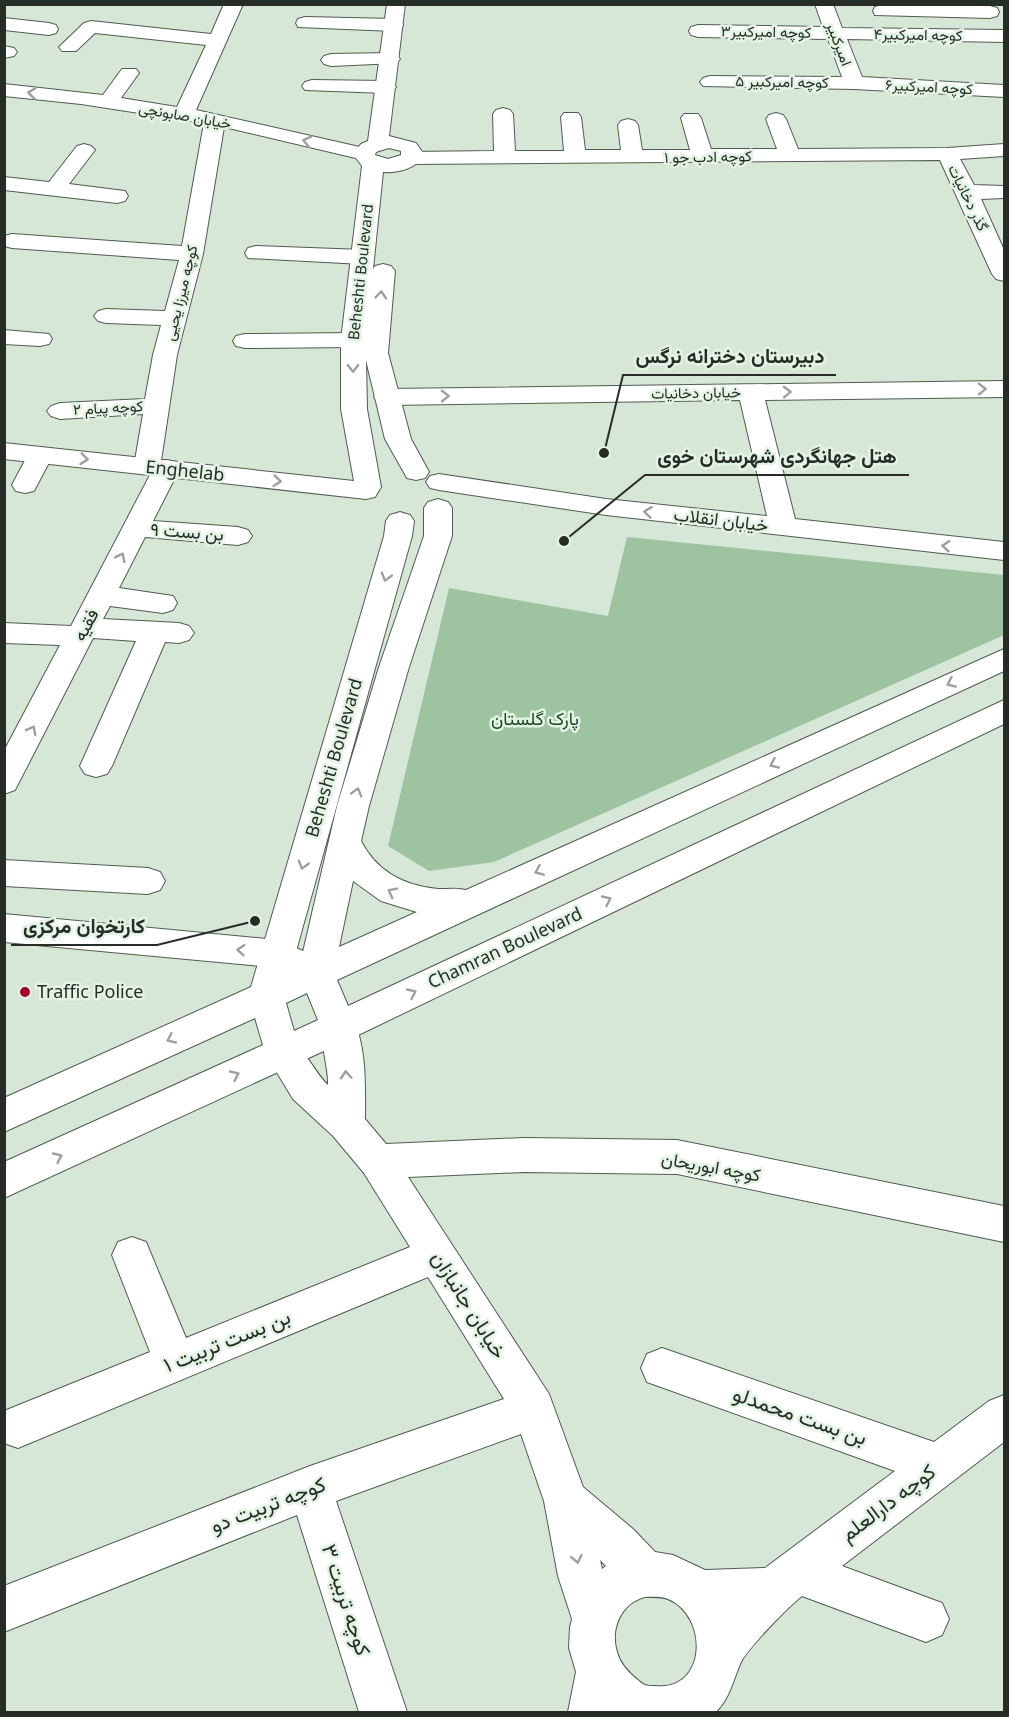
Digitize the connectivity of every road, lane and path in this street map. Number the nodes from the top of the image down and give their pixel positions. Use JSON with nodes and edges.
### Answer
{"nodes":[{"id":1,"x":234,"y":4,"type":"edge"},
{"id":2,"x":396,"y":4,"type":"edge"},
{"id":3,"x":824,"y":4,"type":"edge"},
{"id":4,"x":992,"y":7,"type":"edge"},
{"id":5,"x":882,"y":11,"type":"dead end"},
{"id":6,"x":305,"y":23,"type":"dead end"},
{"id":7,"x":4,"y":24,"type":"edge"},
{"id":8,"x":394,"y":25,"type":"junction"},
{"id":9,"x":49,"y":29,"type":"dead end"},
{"id":10,"x":698,"y":31,"type":"dead end"},
{"id":11,"x":835,"y":33,"type":"junction"},
{"id":12,"x":1003,"y":38,"type":"edge"},
{"id":13,"x":218,"y":40,"type":"junction"},
{"id":14,"x":69,"y":47,"type":"dead end"},
{"id":15,"x":390,"y":59,"type":"junction"},
{"id":16,"x":331,"y":60,"type":"dead end"},
{"id":17,"x":129,"y":73,"type":"dead end"},
{"id":18,"x":710,"y":82,"type":"dead end"},
{"id":19,"x":854,"y":83,"type":"junction"},
{"id":20,"x":312,"y":86,"type":"dead end"},
{"id":21,"x":386,"y":87,"type":"junction"},
{"id":22,"x":4,"y":90,"type":"edge"},
{"id":23,"x":1005,"y":91,"type":"edge"},
{"id":24,"x":108,"y":103,"type":"junction"},
{"id":25,"x":184,"y":114,"type":"junction"},
{"id":26,"x":503,"y":114,"type":"dead end"},
{"id":27,"x":571,"y":117,"type":"dead end"},
{"id":28,"x":692,"y":118,"type":"dead end"},
{"id":29,"x":215,"y":119,"type":"junction"},
{"id":30,"x":776,"y":119,"type":"dead end"},
{"id":31,"x":404,"y":120,"type":"dead end"},
{"id":32,"x":628,"y":124,"type":"dead end"},
{"id":33,"x":84,"y":150,"type":"dead end"},
{"id":34,"x":1005,"y":150,"type":"edge"},
{"id":35,"x":947,"y":154,"type":"junction"},
{"id":36,"x":387,"y":155,"type":"junction"},
{"id":37,"x":790,"y":156,"type":"junction"},
{"id":38,"x":703,"y":157,"type":"junction"},
{"id":39,"x":575,"y":158,"type":"junction"},
{"id":40,"x":633,"y":158,"type":"junction"},
{"id":41,"x":505,"y":159,"type":"junction"},
{"id":42,"x":4,"y":183,"type":"edge"},
{"id":43,"x":54,"y":189,"type":"junction"},
{"id":44,"x":1005,"y":192,"type":"edge"},
{"id":45,"x":117,"y":196,"type":"dead end"},
{"id":46,"x":971,"y":202,"type":"junction"},
{"id":47,"x":1005,"y":212,"type":"edge"},
{"id":48,"x":12,"y":241,"type":"dead end"},
{"id":49,"x":256,"y":253,"type":"dead end"},
{"id":50,"x":192,"y":254,"type":"junction"},
{"id":51,"x":363,"y":257,"type":"junction"},
{"id":52,"x":1002,"y":265,"type":"edge"},
{"id":53,"x":106,"y":316,"type":"dead end"},
{"id":54,"x":175,"y":318,"type":"junction"},
{"id":55,"x":6,"y":327,"type":"edge"},
{"id":56,"x":40,"y":339,"type":"dead end"},
{"id":57,"x":353,"y":340,"type":"junction"},
{"id":58,"x":245,"y":341,"type":"dead end"},
{"id":59,"x":1005,"y":389,"type":"edge"},
{"id":60,"x":751,"y":392,"type":"junction"},
{"id":61,"x":387,"y":397,"type":"junction"},
{"id":62,"x":157,"y":406,"type":"junction"},
{"id":63,"x":60,"y":411,"type":"dead end"},
{"id":64,"x":398,"y":439,"type":"junction"},
{"id":65,"x":359,"y":443,"type":"junction"},
{"id":66,"x":4,"y":451,"type":"edge"},
{"id":67,"x":40,"y":455,"type":"junction"},
{"id":68,"x":157,"y":467,"type":"junction"},
{"id":69,"x":25,"y":485,"type":"dead end"},
{"id":70,"x":431,"y":488,"type":"junction"},
{"id":71,"x":367,"y":489,"type":"junction"},
{"id":72,"x":400,"y":521,"type":"junction"},
{"id":73,"x":783,"y":527,"type":"junction"},
{"id":74,"x":136,"y":528,"type":"junction"},
{"id":75,"x":201,"y":533,"type":"junction"},
{"id":76,"x":238,"y":536,"type":"dead end"},
{"id":77,"x":1005,"y":551,"type":"edge"},
{"id":78,"x":189,"y":560,"type":"dead end"},
{"id":79,"x":102,"y":595,"type":"junction"},
{"id":80,"x":166,"y":622,"type":"junction"},
{"id":81,"x":83,"y":632,"type":"junction"},
{"id":82,"x":4,"y":633,"type":"edge"},
{"id":83,"x":1005,"y":659,"type":"edge"},
{"id":84,"x":1005,"y":711,"type":"edge"},
{"id":85,"x":96,"y":766,"type":"dead end"},
{"id":86,"x":4,"y":782,"type":"edge"},
{"id":87,"x":345,"y":841,"type":"junction"},
{"id":88,"x":4,"y":873,"type":"edge"},
{"id":89,"x":148,"y":881,"type":"dead end"},
{"id":90,"x":470,"y":902,"type":"junction"},
{"id":91,"x":4,"y":928,"type":"edge"},
{"id":92,"x":278,"y":954,"type":"junction"},
{"id":93,"x":316,"y":972,"type":"junction"},
{"id":94,"x":266,"y":995,"type":"junction"},
{"id":95,"x":339,"y":1027,"type":"junction"},
{"id":96,"x":283,"y":1053,"type":"junction"},
{"id":97,"x":10,"y":1108,"type":"edge"},
{"id":98,"x":346,"y":1124,"type":"junction"},
{"id":99,"x":377,"y":1161,"type":"junction"},
{"id":100,"x":4,"y":1181,"type":"edge"},
{"id":101,"x":1005,"y":1224,"type":"edge"},
{"id":102,"x":132,"y":1255,"type":"dead end"},
{"id":103,"x":437,"y":1255,"type":"junction"},
{"id":104,"x":175,"y":1362,"type":"junction"},
{"id":105,"x":662,"y":1368,"type":"dead end"},
{"id":106,"x":534,"y":1409,"type":"junction"},
{"id":107,"x":1005,"y":1416,"type":"edge"},
{"id":108,"x":18,"y":1427,"type":"dead end"},
{"id":109,"x":938,"y":1465,"type":"junction"},
{"id":110,"x":310,"y":1488,"type":"junction"},
{"id":111,"x":566,"y":1501,"type":"junction"},
{"id":112,"x":645,"y":1574,"type":"junction"},
{"id":113,"x":785,"y":1581,"type":"junction"},
{"id":114,"x":698,"y":1593,"type":"junction"},
{"id":115,"x":4,"y":1610,"type":"edge"},
{"id":116,"x":594,"y":1616,"type":"junction"},
{"id":117,"x":926,"y":1619,"type":"dead end"},
{"id":118,"x":721,"y":1650,"type":"junction"},
{"id":119,"x":596,"y":1693,"type":"edge"},
{"id":120,"x":653,"y":1712,"type":"edge"},
{"id":121,"x":383,"y":1713,"type":"edge"}],
"edges":[{"from":1,"to":13,"type":"street"},
{"from":2,"to":8,"type":"street","name":"Beheshti Boulevard"},
{"from":3,"to":11,"type":"street","name":"امیرکبیر"},
{"from":4,"to":5,"type":"street"},
{"from":4,"to":12,"type":"street"},
{"from":6,"to":8,"type":"street"},
{"from":7,"to":9,"type":"street"},
{"from":8,"to":15,"type":"street","name":"Beheshti Boulevard"},
{"from":10,"to":11,"type":"street","name":"کوچه امیرکبیر۳"},
{"from":11,"to":12,"type":"street","name":"کوچه امیرکبیر۴"},
{"from":11,"to":19,"type":"street","name":"امیرکبیر"},
{"from":13,"to":14,"type":"street"},
{"from":13,"to":25,"type":"street"},
{"from":15,"to":16,"type":"street"},
{"from":15,"to":21,"type":"street","name":"Beheshti Boulevard"},
{"from":17,"to":24,"type":"street"},
{"from":18,"to":19,"type":"street","name":"کوچه امیرکبیر ۵"},
{"from":19,"to":23,"type":"street","name":"کوچه امیرکبیر۶"},
{"from":20,"to":21,"type":"street"},
{"from":21,"to":36,"type":"street","name":"Beheshti Boulevard"},
{"from":24,"to":22,"type":"street","name":"خیابان صابونچی","one_way":true},
{"from":24,"to":25,"type":"street","name":"خیابان صابونچی"},
{"from":25,"to":29,"type":"street","name":"خیابان صابونچی"},
{"from":26,"to":41,"type":"street"},
{"from":27,"to":39,"type":"street"},
{"from":28,"to":38,"type":"street"},
{"from":36,"to":29,"type":"street","name":"خیابان صابونچی","one_way":true},
{"from":29,"to":50,"type":"street","name":"کوچه میرزا یحیی"},
{"from":30,"to":37,"type":"street"},
{"from":31,"to":36,"type":"street","name":"Beheshti Boulevard"},
{"from":32,"to":40,"type":"street"},
{"from":33,"to":43,"type":"street"},
{"from":34,"to":35,"type":"street","name":"کوچه ادب جو ۱"},
{"from":35,"to":37,"type":"street","name":"کوچه ادب جو ۱"},
{"from":35,"to":46,"type":"street","name":"گذر دخانیات"},
{"from":36,"to":41,"type":"street","name":"کوچه ادب جو ۱"},
{"from":36,"to":51,"type":"street","name":"Beheshti Boulevard"},
{"from":61,"to":36,"type":"street","name":"Beheshti Boulevard","one_way":true},
{"from":37,"to":38,"type":"street","name":"کوچه ادب جو ۱"},
{"from":38,"to":40,"type":"street","name":"کوچه ادب جو ۱"},
{"from":39,"to":40,"type":"street","name":"کوچه ادب جو ۱"},
{"from":39,"to":41,"type":"street","name":"کوچه ادب جو ۱"},
{"from":42,"to":43,"type":"street"},
{"from":43,"to":45,"type":"street"},
{"from":44,"to":46,"type":"street"},
{"from":46,"to":47,"type":"street"},
{"from":46,"to":52,"type":"street","name":"گذر دخانیات"},
{"from":48,"to":50,"type":"street"},
{"from":49,"to":51,"type":"street"},
{"from":50,"to":54,"type":"street","name":"کوچه میرزا یحیی"},
{"from":51,"to":57,"type":"street","name":"Beheshti Boulevard"},
{"from":53,"to":54,"type":"street"},
{"from":54,"to":62,"type":"street","name":"کوچه میرزا یحیی"},
{"from":55,"to":56,"type":"street"},
{"from":57,"to":58,"type":"street"},
{"from":57,"to":65,"type":"street","name":"Beheshti Boulevard","one_way":true},
{"from":60,"to":59,"type":"street","name":"خیابان دخانیات","one_way":true},
{"from":61,"to":60,"type":"street","name":"خیابان دخانیات","one_way":true},
{"from":60,"to":73,"type":"street"},
{"from":61,"to":64,"type":"street","name":"Beheshti Boulevard"},
{"from":62,"to":63,"type":"street","name":"کوچه پیام ۲"},
{"from":62,"to":68,"type":"street","name":"کوچه میرزا یحیی"},
{"from":64,"to":65,"type":"street"},
{"from":64,"to":70,"type":"street","name":"Beheshti Boulevard"},
{"from":65,"to":71,"type":"street","name":"Beheshti Boulevard"},
{"from":66,"to":67,"type":"street","name":"Enghelab"},
{"from":67,"to":68,"type":"street","name":"Enghelab","one_way":true},
{"from":67,"to":69,"type":"street"},
{"from":68,"to":71,"type":"street","name":"Enghelab","one_way":true},
{"from":68,"to":74,"type":"street","name":"فقیه"},
{"from":70,"to":71,"type":"street"},
{"from":70,"to":72,"type":"street"},
{"from":73,"to":70,"type":"street","name":"خیابان انقلاب","one_way":true},
{"from":87,"to":70,"type":"street","name":"Beheshti Boulevard","one_way":true},
{"from":71,"to":72,"type":"street"},
{"from":72,"to":92,"type":"street","name":"Beheshti Boulevard","one_way":true},
{"from":77,"to":73,"type":"street","name":"خیابان انقلاب","one_way":true},
{"from":74,"to":75,"type":"street","name":"بن بست ۹"},
{"from":79,"to":74,"type":"street","name":"فقیه","one_way":true},
{"from":75,"to":76,"type":"street","name":"بن بست ۹"},
{"from":75,"to":78,"type":"street"},
{"from":79,"to":80,"type":"street"},
{"from":79,"to":81,"type":"street","name":"فقیه"},
{"from":80,"to":81,"type":"street"},
{"from":80,"to":85,"type":"street"},
{"from":81,"to":82,"type":"street"},
{"from":86,"to":81,"type":"street","name":"فقیه","one_way":true},
{"from":83,"to":90,"type":"street","one_way":true},
{"from":95,"to":84,"type":"street","name":"Chamran Boulevard","one_way":true},
{"from":90,"to":87,"type":"street","one_way":true},
{"from":87,"to":93,"type":"street","name":"Beheshti Boulevard"},
{"from":88,"to":89,"type":"street"},
{"from":90,"to":93,"type":"street"},
{"from":92,"to":91,"type":"street","one_way":true},
{"from":92,"to":93,"type":"street"},
{"from":92,"to":94,"type":"street","name":"Beheshti Boulevard"},
{"from":93,"to":94,"type":"street"},
{"from":93,"to":95,"type":"street"},
{"from":94,"to":96,"type":"street","name":"خیابان جانبازان"},
{"from":94,"to":97,"type":"street","one_way":true},
{"from":95,"to":96,"type":"street","name":"Chamran Boulevard"},
{"from":98,"to":95,"type":"street","one_way":true},
{"from":96,"to":98,"type":"street","name":"خیابان جانبازان"},
{"from":100,"to":96,"type":"street","name":"Chamran Boulevard","one_way":true},
{"from":98,"to":99,"type":"street","name":"خیابان جانبازان"},
{"from":99,"to":101,"type":"street","name":"کوچه ابوریحان"},
{"from":99,"to":103,"type":"street","name":"خیابان جانبازان"},
{"from":102,"to":104,"type":"street"},
{"from":103,"to":104,"type":"street","name":"بن بست تربیت ۱"},
{"from":103,"to":106,"type":"street","name":"خیابان جانبازان"},
{"from":104,"to":108,"type":"street","name":"بن بست تربیت ۱"},
{"from":105,"to":109,"type":"street","name":"بن بست محمدلو"},
{"from":106,"to":110,"type":"street","name":"کوچه تربیت دو"},
{"from":106,"to":111,"type":"street","name":"خیابان جانبازان"},
{"from":107,"to":109,"type":"street","name":"کوچه دارالعلم"},
{"from":109,"to":113,"type":"street","name":"کوچه دارالعلم"},
{"from":110,"to":115,"type":"street","name":"کوچه تربیت دو"},
{"from":110,"to":121,"type":"street","name":"کوچه تربیت ۳"},
{"from":111,"to":112,"type":"street"},
{"from":111,"to":116,"type":"street","name":"خیابان جانبازان","one_way":true},
{"from":112,"to":114,"type":"street"},
{"from":112,"to":116,"type":"street"},
{"from":113,"to":114,"type":"street"},
{"from":113,"to":117,"type":"street"},
{"from":113,"to":118,"type":"street","name":"کوچه دارالعلم"},
{"from":114,"to":118,"type":"street"},
{"from":116,"to":119,"type":"street"},
{"from":118,"to":120,"type":"street"},
{"from":119,"to":120,"type":"street"}]}
